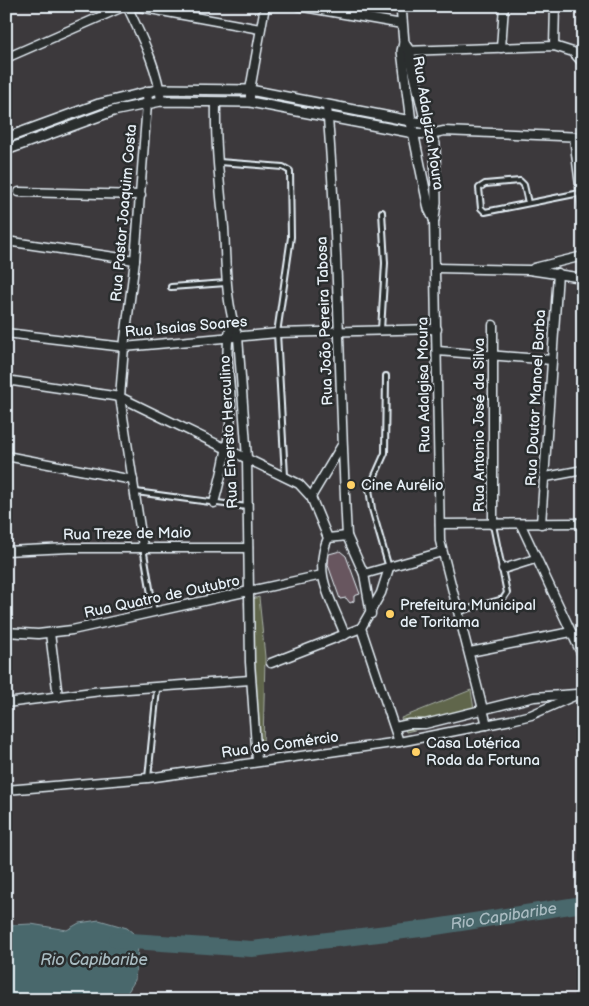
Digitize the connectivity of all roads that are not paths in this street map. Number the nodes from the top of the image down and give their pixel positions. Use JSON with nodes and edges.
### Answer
{"nodes":[{"id":1,"x":126,"y":6,"type":"edge"},
{"id":2,"x":134,"y":6,"type":"edge"},
{"id":3,"x":265,"y":6,"type":"edge"},
{"id":4,"x":298,"y":6,"type":"edge"},
{"id":5,"x":401,"y":6,"type":"edge"},
{"id":6,"x":504,"y":6,"type":"edge"},
{"id":7,"x":555,"y":6,"type":"edge"},
{"id":8,"x":312,"y":8,"type":"edge"},
{"id":9,"x":402,"y":24,"type":"junction"},
{"id":10,"x":260,"y":29,"type":"junction"},
{"id":11,"x":554,"y":46,"type":"junction"},
{"id":12,"x":405,"y":48,"type":"junction"},
{"id":13,"x":501,"y":48,"type":"junction"},
{"id":14,"x":6,"y":58,"type":"edge"},
{"id":15,"x":583,"y":63,"type":"edge"},
{"id":16,"x":160,"y":89,"type":"junction"},
{"id":17,"x":250,"y":90,"type":"junction"},
{"id":18,"x":148,"y":91,"type":"junction"},
{"id":19,"x":161,"y":101,"type":"junction"},
{"id":20,"x":147,"y":102,"type":"junction"},
{"id":21,"x":216,"y":102,"type":"junction"},
{"id":22,"x":250,"y":102,"type":"junction"},
{"id":23,"x":327,"y":106,"type":"junction"},
{"id":24,"x":328,"y":117,"type":"junction"},
{"id":25,"x":411,"y":122,"type":"junction"},
{"id":26,"x":426,"y":124,"type":"junction"},
{"id":27,"x":444,"y":131,"type":"junction"},
{"id":28,"x":414,"y":133,"type":"junction"},
{"id":29,"x":430,"y":134,"type":"junction"},
{"id":30,"x":574,"y":137,"type":"junction"},
{"id":31,"x":583,"y":137,"type":"edge"},
{"id":32,"x":6,"y":138,"type":"edge"},
{"id":33,"x":6,"y":150,"type":"edge"},
{"id":34,"x":219,"y":162,"type":"junction"},
{"id":35,"x":19,"y":192,"type":"dead end"},
{"id":36,"x":580,"y":193,"type":"junction"},
{"id":37,"x":141,"y":195,"type":"junction"},
{"id":38,"x":528,"y":203,"type":"junction"},
{"id":39,"x":583,"y":210,"type":"edge"},
{"id":40,"x":382,"y":212,"type":"dead end"},
{"id":41,"x":434,"y":219,"type":"junction"},
{"id":42,"x":6,"y":241,"type":"edge"},
{"id":43,"x":583,"y":256,"type":"edge"},
{"id":44,"x":135,"y":260,"type":"junction"},
{"id":45,"x":436,"y":268,"type":"junction"},
{"id":46,"x":529,"y":270,"type":"junction"},
{"id":47,"x":558,"y":274,"type":"junction"},
{"id":48,"x":583,"y":278,"type":"edge"},
{"id":49,"x":228,"y":282,"type":"junction"},
{"id":50,"x":171,"y":287,"type":"dead end"},
{"id":51,"x":232,"y":322,"type":"junction"},
{"id":52,"x":493,"y":325,"type":"dead end"},
{"id":53,"x":437,"y":329,"type":"junction"},
{"id":54,"x":339,"y":330,"type":"junction"},
{"id":55,"x":381,"y":330,"type":"junction"},
{"id":56,"x":6,"y":333,"type":"edge"},
{"id":57,"x":277,"y":333,"type":"junction"},
{"id":58,"x":238,"y":337,"type":"junction"},
{"id":59,"x":227,"y":338,"type":"junction"},
{"id":60,"x":124,"y":347,"type":"junction"},
{"id":61,"x":438,"y":351,"type":"junction"},
{"id":62,"x":493,"y":356,"type":"junction"},
{"id":63,"x":552,"y":360,"type":"junction"},
{"id":64,"x":386,"y":376,"type":"dead end"},
{"id":65,"x":6,"y":380,"type":"edge"},
{"id":66,"x":120,"y":397,"type":"junction"},
{"id":67,"x":342,"y":445,"type":"junction"},
{"id":68,"x":227,"y":449,"type":"junction"},
{"id":69,"x":6,"y":456,"type":"edge"},
{"id":70,"x":247,"y":458,"type":"junction"},
{"id":71,"x":583,"y":470,"type":"edge"},
{"id":72,"x":286,"y":476,"type":"junction"},
{"id":73,"x":546,"y":477,"type":"junction"},
{"id":74,"x":133,"y":480,"type":"junction"},
{"id":75,"x":134,"y":492,"type":"junction"},
{"id":76,"x":311,"y":497,"type":"junction"},
{"id":77,"x":214,"y":504,"type":"junction"},
{"id":78,"x":247,"y":507,"type":"junction"},
{"id":79,"x":583,"y":523,"type":"edge"},
{"id":80,"x":440,"y":524,"type":"junction"},
{"id":81,"x":541,"y":524,"type":"junction"},
{"id":82,"x":493,"y":525,"type":"junction"},
{"id":83,"x":521,"y":525,"type":"junction"},
{"id":84,"x":347,"y":536,"type":"junction"},
{"id":85,"x":328,"y":538,"type":"junction"},
{"id":86,"x":143,"y":547,"type":"junction"},
{"id":87,"x":248,"y":548,"type":"junction"},
{"id":88,"x":6,"y":552,"type":"edge"},
{"id":89,"x":442,"y":552,"type":"junction"},
{"id":90,"x":536,"y":559,"type":"junction"},
{"id":91,"x":389,"y":568,"type":"junction"},
{"id":92,"x":503,"y":569,"type":"junction"},
{"id":93,"x":364,"y":574,"type":"junction"},
{"id":94,"x":322,"y":575,"type":"junction"},
{"id":95,"x":249,"y":593,"type":"junction"},
{"id":96,"x":458,"y":612,"type":"junction"},
{"id":97,"x":154,"y":614,"type":"junction"},
{"id":98,"x":370,"y":614,"type":"junction"},
{"id":99,"x":361,"y":628,"type":"junction"},
{"id":100,"x":6,"y":632,"type":"edge"},
{"id":101,"x":583,"y":632,"type":"edge"},
{"id":102,"x":50,"y":633,"type":"junction"},
{"id":103,"x":572,"y":633,"type":"junction"},
{"id":104,"x":345,"y":635,"type":"junction"},
{"id":105,"x":470,"y":652,"type":"junction"},
{"id":106,"x":583,"y":656,"type":"edge"},
{"id":107,"x":271,"y":663,"type":"dead end"},
{"id":108,"x":250,"y":680,"type":"junction"},
{"id":109,"x":157,"y":688,"type":"junction"},
{"id":110,"x":582,"y":693,"type":"edge"},
{"id":111,"x":58,"y":697,"type":"junction"},
{"id":112,"x":6,"y":704,"type":"edge"},
{"id":113,"x":482,"y":710,"type":"junction"},
{"id":114,"x":487,"y":725,"type":"junction"},
{"id":115,"x":395,"y":727,"type":"junction"},
{"id":116,"x":399,"y":742,"type":"junction"},
{"id":117,"x":257,"y":761,"type":"junction"},
{"id":118,"x":148,"y":778,"type":"junction"},
{"id":119,"x":7,"y":790,"type":"edge"}],
"edges":[{"from":1,"to":14,"type":"street"},
{"from":1,"to":16,"type":"street"},
{"from":2,"to":10,"type":"street"},
{"from":3,"to":10,"type":"street"},
{"from":4,"to":8,"type":"street"},
{"from":5,"to":9,"type":"street"},
{"from":6,"to":13,"type":"street"},
{"from":7,"to":11,"type":"street"},
{"from":8,"to":9,"type":"street"},
{"from":9,"to":12,"type":"street"},
{"from":10,"to":17,"type":"street"},
{"from":11,"to":13,"type":"street"},
{"from":11,"to":15,"type":"street"},
{"from":12,"to":13,"type":"street"},
{"from":12,"to":25,"type":"street","name":"Rua Adalgiza Moura"},
{"from":12,"to":26,"type":"street","name":"Rua Adalgiza Moura"},
{"from":16,"to":17,"type":"street"},
{"from":16,"to":18,"type":"street"},
{"from":16,"to":19,"type":"street"},
{"from":17,"to":22,"type":"street"},
{"from":17,"to":23,"type":"street"},
{"from":18,"to":20,"type":"street","name":"Rua Pastor Joaquim Costa"},
{"from":18,"to":32,"type":"street"},
{"from":19,"to":20,"type":"street"},
{"from":19,"to":21,"type":"street"},
{"from":20,"to":33,"type":"street"},
{"from":20,"to":37,"type":"street","name":"Rua Pastor Joaquim Costa"},
{"from":21,"to":22,"type":"street"},
{"from":21,"to":34,"type":"street","name":"Rua Enersto Herculino"},
{"from":22,"to":24,"type":"street"},
{"from":23,"to":24,"type":"street","name":"Rua João Pereira Tabosa"},
{"from":23,"to":25,"type":"street"},
{"from":24,"to":28,"type":"street"},
{"from":24,"to":54,"type":"street","name":"Rua João Pereira Tabosa"},
{"from":25,"to":26,"type":"street"},
{"from":25,"to":28,"type":"street","name":"Rua Adalgiza Moura"},
{"from":26,"to":27,"type":"street"},
{"from":26,"to":29,"type":"street","name":"Rua Adalgiza Moura"},
{"from":27,"to":29,"type":"street"},
{"from":27,"to":30,"type":"street"},
{"from":28,"to":29,"type":"street"},
{"from":28,"to":41,"type":"street","name":"Rua Adalgiza Moura"},
{"from":29,"to":41,"type":"street","name":"Rua Adalgiza Moura"},
{"from":30,"to":31,"type":"street"},
{"from":30,"to":36,"type":"street"},
{"from":34,"to":49,"type":"street","name":"Rua Enersto Herculino"},
{"from":34,"to":57,"type":"lane"},
{"from":35,"to":37,"type":"street"},
{"from":36,"to":38,"type":"lane"},
{"from":36,"to":39,"type":"street"},
{"from":37,"to":44,"type":"street","name":"Rua Pastor Joaquim Costa"},
{"from":38,"to":38,"type":"lane"},
{"from":40,"to":55,"type":"lane"},
{"from":41,"to":45,"type":"street","name":"Rua Adalgisa Moura"},
{"from":42,"to":44,"type":"street"},
{"from":43,"to":46,"type":"street"},
{"from":44,"to":60,"type":"street","name":"Rua Pastor Joaquim Costa"},
{"from":45,"to":46,"type":"street"},
{"from":45,"to":53,"type":"street","name":"Rua Adalgisa Moura"},
{"from":46,"to":47,"type":"street"},
{"from":47,"to":48,"type":"street"},
{"from":47,"to":63,"type":"street","name":"Rua Doutor Manoel Borba"},
{"from":49,"to":50,"type":"lane"},
{"from":49,"to":51,"type":"street","name":"Rua Enersto Herculino"},
{"from":51,"to":58,"type":"street","name":"Rua Enersto Herculino"},
{"from":51,"to":59,"type":"street"},
{"from":52,"to":62,"type":"street","name":"Rua Antonio José da Silva"},
{"from":53,"to":55,"type":"street","name":"Rua Isaias Soares"},
{"from":53,"to":61,"type":"street","name":"Rua Adalgisa Moura"},
{"from":54,"to":55,"type":"street","name":"Rua Isaias Soares"},
{"from":54,"to":57,"type":"street","name":"Rua Isaias Soares"},
{"from":54,"to":67,"type":"street","name":"Rua João Pereira Tabosa"},
{"from":56,"to":60,"type":"street","name":"Rua Isaias Soares"},
{"from":57,"to":58,"type":"street","name":"Rua Isaias Soares"},
{"from":57,"to":72,"type":"lane"},
{"from":58,"to":59,"type":"street","name":"Rua Isaias Soares"},
{"from":58,"to":70,"type":"street","name":"Rua Enersto Herculino"},
{"from":59,"to":60,"type":"street","name":"Rua Isaias Soares"},
{"from":59,"to":68,"type":"street"},
{"from":60,"to":66,"type":"street","name":"Rua Pastor Joaquim Costa"},
{"from":61,"to":62,"type":"street"},
{"from":61,"to":80,"type":"street","name":"Rua Adalgisa Moura"},
{"from":62,"to":63,"type":"street"},
{"from":62,"to":82,"type":"street","name":"Rua Antonio José da Silva"},
{"from":63,"to":73,"type":"street","name":"Rua Doutor Manoel Borba"},
{"from":64,"to":91,"type":"lane"},
{"from":65,"to":66,"type":"street"},
{"from":66,"to":68,"type":"street"},
{"from":66,"to":74,"type":"street","name":"Rua Pastor Joaquim Costa"},
{"from":67,"to":76,"type":"street"},
{"from":67,"to":84,"type":"street","name":"Rua João Pereira Tabosa"},
{"from":68,"to":70,"type":"street"},
{"from":68,"to":77,"type":"street"},
{"from":69,"to":74,"type":"street"},
{"from":70,"to":72,"type":"street"},
{"from":70,"to":78,"type":"street","name":"Rua Enersto Herculino"},
{"from":71,"to":73,"type":"street"},
{"from":72,"to":76,"type":"street"},
{"from":73,"to":81,"type":"street","name":"Rua Doutor Manoel Borba"},
{"from":74,"to":75,"type":"street","name":"Rua Pastor Joaquim Costa"},
{"from":75,"to":77,"type":"lane"},
{"from":75,"to":86,"type":"street","name":"Rua Pastor Joaquim Costa"},
{"from":76,"to":85,"type":"street"},
{"from":77,"to":78,"type":"lane"},
{"from":78,"to":87,"type":"street","name":"Rua Enersto Herculino"},
{"from":79,"to":81,"type":"street"},
{"from":80,"to":82,"type":"street"},
{"from":80,"to":89,"type":"street","name":"Rua Adalgisa Moura"},
{"from":81,"to":83,"type":"street"},
{"from":82,"to":83,"type":"street"},
{"from":82,"to":92,"type":"lane"},
{"from":83,"to":90,"type":"street"},
{"from":84,"to":85,"type":"street"},
{"from":84,"to":93,"type":"street"},
{"from":85,"to":94,"type":"street"},
{"from":86,"to":87,"type":"street","name":"Rua Treze de Maio"},
{"from":86,"to":88,"type":"street","name":"Rua Treze de Maio"},
{"from":86,"to":97,"type":"lane"},
{"from":87,"to":95,"type":"street","name":"Rua Enersto Herculino"},
{"from":89,"to":91,"type":"street"},
{"from":89,"to":96,"type":"street","name":"Rua Adalgisa Moura"},
{"from":90,"to":92,"type":"street"},
{"from":90,"to":103,"type":"street"},
{"from":91,"to":93,"type":"street"},
{"from":91,"to":98,"type":"street"},
{"from":92,"to":96,"type":"lane"},
{"from":93,"to":98,"type":"street"},
{"from":94,"to":95,"type":"street","name":"Rua Quatro de Outubro"},
{"from":94,"to":104,"type":"street"},
{"from":95,"to":97,"type":"street","name":"Rua Quatro de Outubro"},
{"from":95,"to":108,"type":"street","name":"Rua Enersto Herculino"},
{"from":96,"to":105,"type":"street","name":"Rua Adalgisa Moura"},
{"from":97,"to":102,"type":"street","name":"Rua Quatro de Outubro"},
{"from":98,"to":99,"type":"street"},
{"from":99,"to":104,"type":"street"},
{"from":99,"to":115,"type":"street"},
{"from":100,"to":102,"type":"street","name":"Rua Quatro de Outubro"},
{"from":101,"to":103,"type":"lane"},
{"from":102,"to":111,"type":"street"},
{"from":103,"to":105,"type":"street"},
{"from":103,"to":106,"type":"street"},
{"from":104,"to":107,"type":"street"},
{"from":105,"to":113,"type":"street","name":"Rua Adalgisa Moura"},
{"from":108,"to":109,"type":"street"},
{"from":108,"to":117,"type":"street","name":"Rua Enersto Herculino"},
{"from":109,"to":111,"type":"street"},
{"from":109,"to":118,"type":"lane"},
{"from":110,"to":113,"type":"street"},
{"from":110,"to":114,"type":"street","name":"Rua do Comércio"},
{"from":111,"to":112,"type":"street"},
{"from":113,"to":114,"type":"street","name":"Rua Adalgisa Moura"},
{"from":113,"to":115,"type":"street"},
{"from":114,"to":116,"type":"street","name":"Rua do Comércio"},
{"from":115,"to":116,"type":"street"},
{"from":116,"to":117,"type":"street","name":"Rua do Comércio"},
{"from":117,"to":118,"type":"street","name":"Rua do Comércio"},
{"from":118,"to":119,"type":"street","name":"Rua do Comércio"}]}
